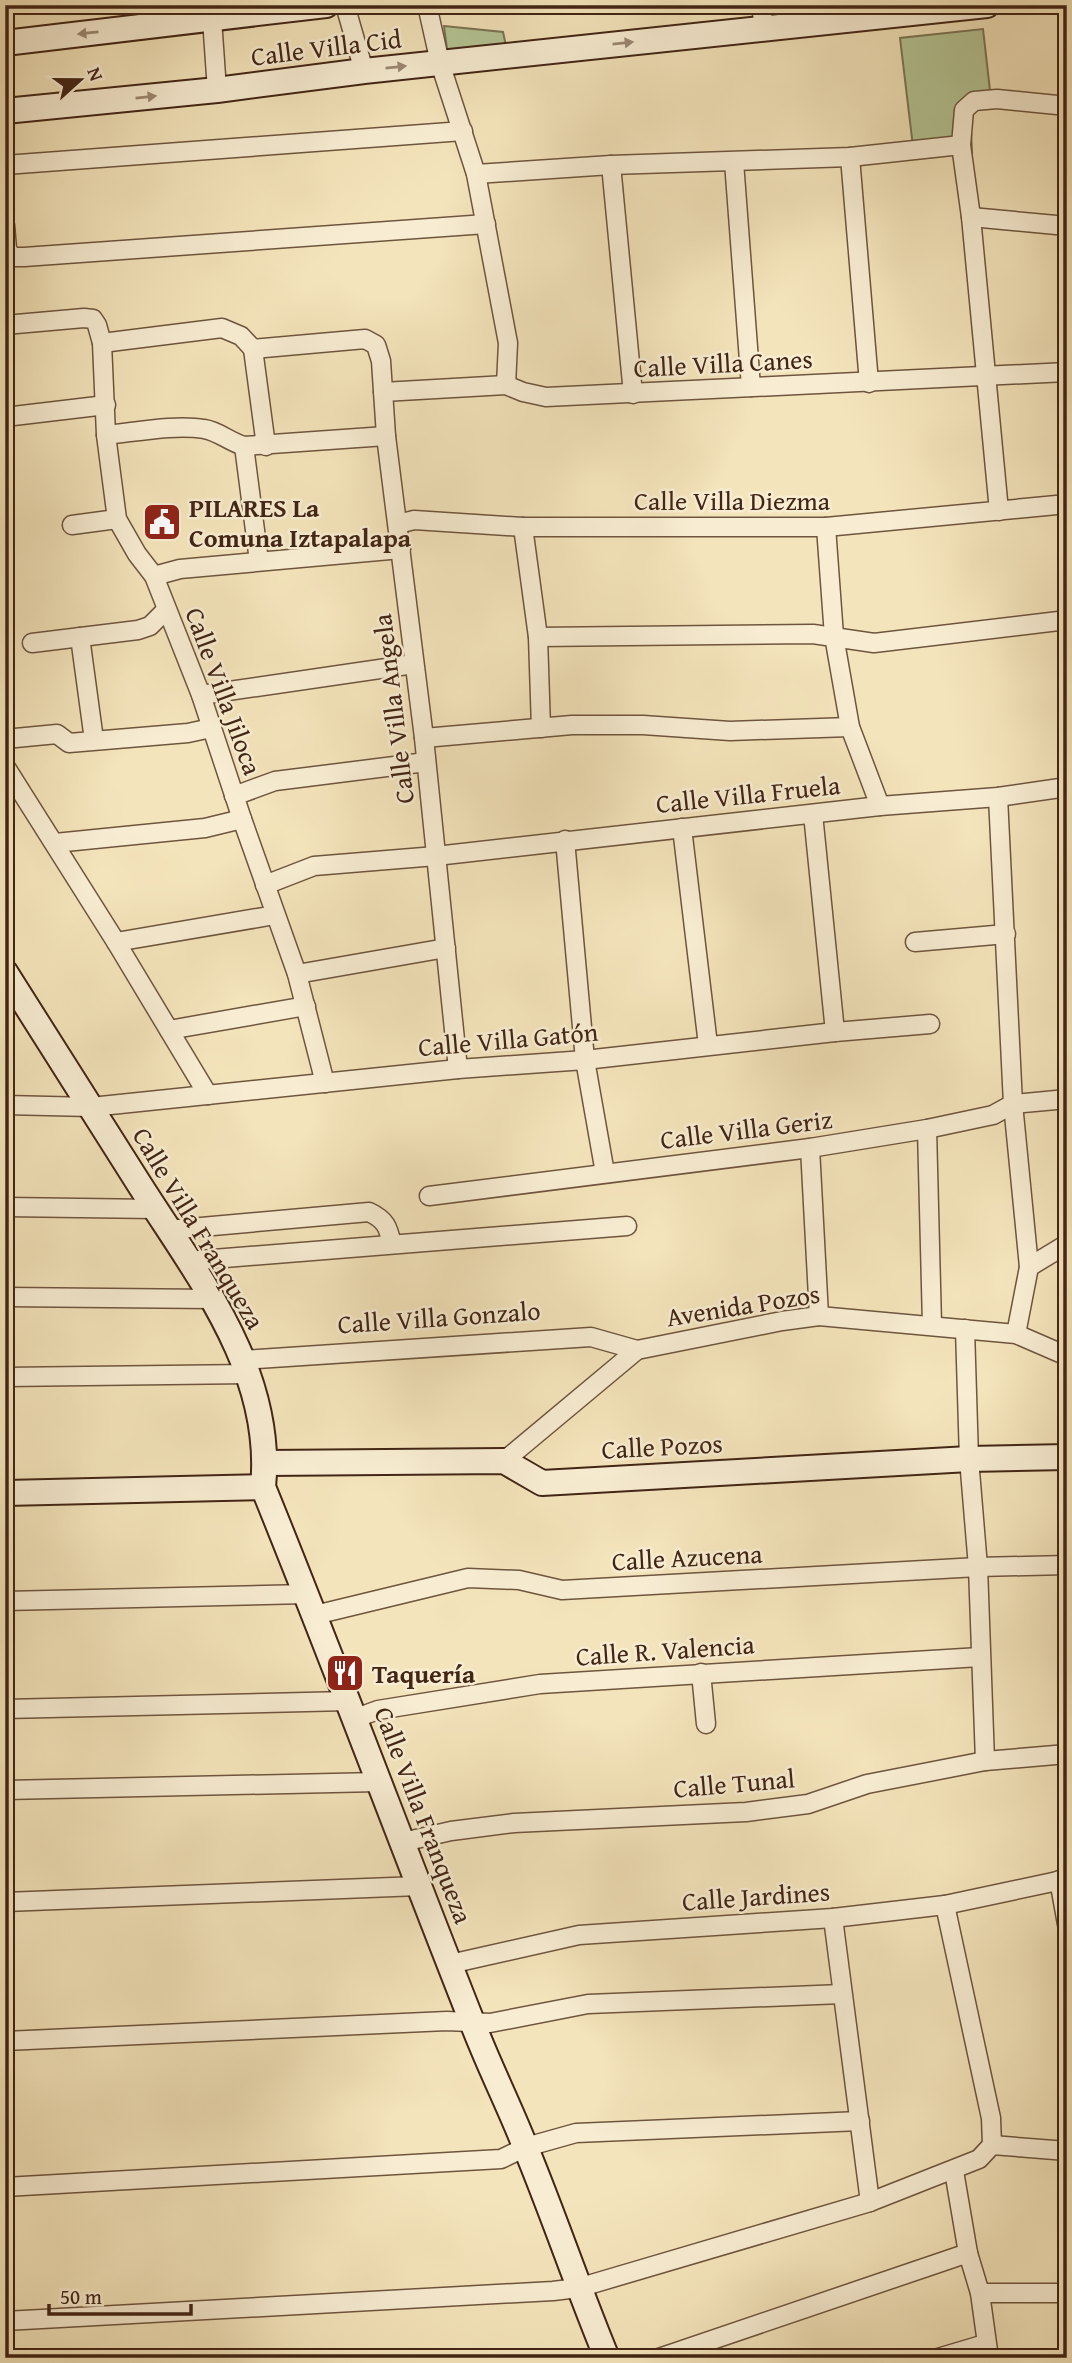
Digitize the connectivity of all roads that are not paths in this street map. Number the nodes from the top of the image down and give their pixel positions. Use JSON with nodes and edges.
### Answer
{"nodes":[{"id":1,"x":326,"y":5,"type":"edge"},
{"id":2,"x":345,"y":5,"type":"edge"},
{"id":3,"x":427,"y":5,"type":"edge"},
{"id":4,"x":987,"y":5,"type":"edge"},
{"id":5,"x":211,"y":12,"type":"edge"},
{"id":6,"x":763,"y":16,"type":"edge"},
{"id":7,"x":5,"y":43,"type":"edge"},
{"id":8,"x":440,"y":63,"type":"junction"},
{"id":9,"x":364,"y":71,"type":"junction"},
{"id":10,"x":217,"y":90,"type":"junction"},
{"id":11,"x":1067,"y":106,"type":"edge"},
{"id":12,"x":5,"y":111,"type":"edge"},
{"id":13,"x":463,"y":131,"type":"junction"},
{"id":14,"x":961,"y":145,"type":"junction"},
{"id":15,"x":850,"y":157,"type":"junction"},
{"id":16,"x":734,"y":162,"type":"junction"},
{"id":17,"x":5,"y":165,"type":"edge"},
{"id":18,"x":611,"y":165,"type":"junction"},
{"id":19,"x":476,"y":174,"type":"junction"},
{"id":20,"x":971,"y":217,"type":"junction"},
{"id":21,"x":486,"y":224,"type":"junction"},
{"id":22,"x":5,"y":225,"type":"edge"},
{"id":23,"x":1067,"y":226,"type":"edge"},
{"id":24,"x":5,"y":325,"type":"edge"},
{"id":25,"x":102,"y":343,"type":"junction"},
{"id":26,"x":253,"y":349,"type":"junction"},
{"id":27,"x":1067,"y":372,"type":"edge"},
{"id":28,"x":986,"y":376,"type":"junction"},
{"id":29,"x":869,"y":383,"type":"junction"},
{"id":30,"x":506,"y":384,"type":"junction"},
{"id":31,"x":751,"y":387,"type":"junction"},
{"id":32,"x":383,"y":392,"type":"junction"},
{"id":33,"x":633,"y":394,"type":"junction"},
{"id":34,"x":106,"y":405,"type":"junction"},
{"id":35,"x":5,"y":417,"type":"edge"},
{"id":36,"x":106,"y":435,"type":"junction"},
{"id":37,"x":386,"y":436,"type":"junction"},
{"id":38,"x":244,"y":446,"type":"junction"},
{"id":39,"x":267,"y":446,"type":"junction"},
{"id":40,"x":1067,"y":504,"type":"edge"},
{"id":41,"x":999,"y":511,"type":"junction"},
{"id":42,"x":117,"y":519,"type":"junction"},
{"id":43,"x":398,"y":524,"type":"junction"},
{"id":44,"x":72,"y":525,"type":"dead end"},
{"id":45,"x":523,"y":527,"type":"junction"},
{"id":46,"x":826,"y":527,"type":"junction"},
{"id":47,"x":401,"y":549,"type":"junction"},
{"id":48,"x":258,"y":561,"type":"junction"},
{"id":49,"x":154,"y":576,"type":"junction"},
{"id":50,"x":166,"y":610,"type":"junction"},
{"id":51,"x":1067,"y":620,"type":"edge"},
{"id":52,"x":834,"y":636,"type":"junction"},
{"id":53,"x":80,"y":637,"type":"junction"},
{"id":54,"x":538,"y":637,"type":"junction"},
{"id":55,"x":32,"y":643,"type":"dead end"},
{"id":56,"x":414,"y":664,"type":"junction"},
{"id":57,"x":201,"y":695,"type":"junction"},
{"id":58,"x":850,"y":727,"type":"junction"},
{"id":59,"x":212,"y":728,"type":"junction"},
{"id":60,"x":541,"y":728,"type":"junction"},
{"id":61,"x":424,"y":738,"type":"junction"},
{"id":62,"x":5,"y":739,"type":"edge"},
{"id":63,"x":94,"y":740,"type":"junction"},
{"id":64,"x":426,"y":762,"type":"junction"},
{"id":65,"x":5,"y":766,"type":"edge"},
{"id":66,"x":1067,"y":787,"type":"edge"},
{"id":67,"x":234,"y":796,"type":"junction"},
{"id":68,"x":998,"y":797,"type":"junction"},
{"id":69,"x":880,"y":806,"type":"junction"},
{"id":70,"x":813,"y":814,"type":"junction"},
{"id":71,"x":242,"y":820,"type":"junction"},
{"id":72,"x":682,"y":828,"type":"junction"},
{"id":73,"x":565,"y":840,"type":"junction"},
{"id":74,"x":55,"y":843,"type":"junction"},
{"id":75,"x":436,"y":856,"type":"junction"},
{"id":76,"x":265,"y":885,"type":"junction"},
{"id":77,"x":275,"y":915,"type":"junction"},
{"id":78,"x":1006,"y":934,"type":"junction"},
{"id":79,"x":116,"y":942,"type":"junction"},
{"id":80,"x":915,"y":942,"type":"dead end"},
{"id":81,"x":446,"y":948,"type":"junction"},
{"id":82,"x":5,"y":972,"type":"edge"},
{"id":83,"x":297,"y":974,"type":"junction"},
{"id":84,"x":306,"y":1006,"type":"junction"},
{"id":85,"x":930,"y":1024,"type":"dead end"},
{"id":86,"x":169,"y":1030,"type":"junction"},
{"id":87,"x":835,"y":1032,"type":"junction"},
{"id":88,"x":708,"y":1045,"type":"junction"},
{"id":89,"x":585,"y":1060,"type":"junction"},
{"id":90,"x":458,"y":1069,"type":"junction"},
{"id":91,"x":324,"y":1083,"type":"junction"},
{"id":92,"x":208,"y":1095,"type":"junction"},
{"id":93,"x":1067,"y":1099,"type":"edge"},
{"id":94,"x":1013,"y":1104,"type":"junction"},
{"id":95,"x":5,"y":1105,"type":"edge"},
{"id":96,"x":91,"y":1107,"type":"junction"},
{"id":97,"x":927,"y":1129,"type":"junction"},
{"id":98,"x":810,"y":1148,"type":"junction"},
{"id":99,"x":605,"y":1173,"type":"junction"},
{"id":100,"x":429,"y":1196,"type":"dead end"},
{"id":101,"x":5,"y":1207,"type":"edge"},
{"id":102,"x":162,"y":1219,"type":"junction"},
{"id":103,"x":626,"y":1226,"type":"dead end"},
{"id":104,"x":392,"y":1244,"type":"junction"},
{"id":105,"x":1067,"y":1244,"type":"edge"},
{"id":106,"x":188,"y":1261,"type":"junction"},
{"id":107,"x":1029,"y":1267,"type":"junction"},
{"id":108,"x":5,"y":1297,"type":"edge"},
{"id":109,"x":212,"y":1299,"type":"junction"},
{"id":110,"x":819,"y":1316,"type":"junction"},
{"id":111,"x":932,"y":1325,"type":"junction"},
{"id":112,"x":965,"y":1329,"type":"junction"},
{"id":113,"x":1016,"y":1334,"type":"junction"},
{"id":114,"x":637,"y":1350,"type":"junction"},
{"id":115,"x":1067,"y":1356,"type":"edge"},
{"id":116,"x":246,"y":1367,"type":"junction"},
{"id":117,"x":5,"y":1377,"type":"edge"},
{"id":118,"x":1067,"y":1457,"type":"edge"},
{"id":119,"x":968,"y":1459,"type":"junction"},
{"id":120,"x":504,"y":1461,"type":"junction"},
{"id":121,"x":264,"y":1475,"type":"junction"},
{"id":122,"x":5,"y":1493,"type":"edge"},
{"id":123,"x":1067,"y":1565,"type":"edge"},
{"id":124,"x":978,"y":1567,"type":"junction"},
{"id":125,"x":5,"y":1601,"type":"edge"},
{"id":126,"x":311,"y":1605,"type":"junction"},
{"id":127,"x":980,"y":1657,"type":"junction"},
{"id":128,"x":701,"y":1673,"type":"junction"},
{"id":129,"x":5,"y":1709,"type":"edge"},
{"id":130,"x":352,"y":1710,"type":"junction"},
{"id":131,"x":706,"y":1724,"type":"dead end"},
{"id":132,"x":1067,"y":1754,"type":"edge"},
{"id":133,"x":985,"y":1761,"type":"junction"},
{"id":134,"x":378,"y":1782,"type":"junction"},
{"id":135,"x":5,"y":1790,"type":"edge"},
{"id":136,"x":403,"y":1842,"type":"junction"},
{"id":137,"x":1063,"y":1880,"type":"edge"},
{"id":138,"x":419,"y":1886,"type":"junction"},
{"id":139,"x":5,"y":1902,"type":"edge"},
{"id":140,"x":945,"y":1905,"type":"junction"},
{"id":141,"x":833,"y":1917,"type":"junction"},
{"id":142,"x":1067,"y":1924,"type":"edge"},
{"id":143,"x":450,"y":1964,"type":"junction"},
{"id":144,"x":842,"y":1994,"type":"junction"},
{"id":145,"x":471,"y":2021,"type":"junction"},
{"id":146,"x":5,"y":2041,"type":"edge"},
{"id":147,"x":860,"y":2121,"type":"junction"},
{"id":148,"x":992,"y":2145,"type":"junction"},
{"id":149,"x":526,"y":2147,"type":"junction"},
{"id":150,"x":1067,"y":2151,"type":"edge"},
{"id":151,"x":954,"y":2171,"type":"junction"},
{"id":152,"x":5,"y":2187,"type":"edge"},
{"id":153,"x":870,"y":2202,"type":"junction"},
{"id":154,"x":968,"y":2253,"type":"junction"},
{"id":155,"x":578,"y":2288,"type":"junction"},
{"id":156,"x":980,"y":2293,"type":"junction"},
{"id":157,"x":1067,"y":2293,"type":"edge"},
{"id":158,"x":5,"y":2321,"type":"edge"},
{"id":159,"x":987,"y":2351,"type":"edge"},
{"id":160,"x":607,"y":2358,"type":"edge"},
{"id":161,"x":659,"y":2358,"type":"edge"},
{"id":162,"x":938,"y":2358,"type":"edge"}],
"edges":[{"from":1,"to":5,"type":"street","name":"Calle Villa Cid"},
{"from":2,"to":9,"type":"street"},
{"from":3,"to":8,"type":"street"},
{"from":4,"to":6,"type":"street","name":"Calle Villa Cid"},
{"from":5,"to":7,"type":"street","name":"Calle Villa Cid","one_way":true},
{"from":5,"to":10,"type":"street"},
{"from":8,"to":6,"type":"street","name":"Calle Villa Cid","one_way":true},
{"from":9,"to":8,"type":"street","name":"Calle Villa Cid","one_way":true},
{"from":8,"to":13,"type":"street"},
{"from":9,"to":10,"type":"street","name":"Calle Villa Cid"},
{"from":12,"to":10,"type":"street","name":"Calle Villa Cid","one_way":true},
{"from":11,"to":14,"type":"street"},
{"from":13,"to":17,"type":"street"},
{"from":13,"to":19,"type":"street"},
{"from":14,"to":15,"type":"street"},
{"from":14,"to":20,"type":"street"},
{"from":15,"to":16,"type":"street"},
{"from":15,"to":29,"type":"street"},
{"from":16,"to":18,"type":"street"},
{"from":16,"to":31,"type":"street"},
{"from":18,"to":19,"type":"street"},
{"from":18,"to":33,"type":"street"},
{"from":19,"to":21,"type":"street"},
{"from":20,"to":23,"type":"street"},
{"from":20,"to":28,"type":"street"},
{"from":21,"to":22,"type":"street"},
{"from":21,"to":30,"type":"street"},
{"from":24,"to":25,"type":"street","name":"Calle Villa Jiloca"},
{"from":25,"to":26,"type":"street"},
{"from":25,"to":34,"type":"street","name":"Calle Villa Jiloca"},
{"from":26,"to":32,"type":"street","name":"Calle Villa Angela"},
{"from":26,"to":39,"type":"street"},
{"from":27,"to":28,"type":"street","name":"Calle Villa Canes"},
{"from":28,"to":29,"type":"street","name":"Calle Villa Canes"},
{"from":28,"to":41,"type":"street"},
{"from":29,"to":31,"type":"street","name":"Calle Villa Canes"},
{"from":30,"to":32,"type":"street","name":"Calle Villa Canes"},
{"from":30,"to":33,"type":"street","name":"Calle Villa Canes"},
{"from":31,"to":33,"type":"street","name":"Calle Villa Canes"},
{"from":32,"to":37,"type":"street","name":"Calle Villa Angela"},
{"from":34,"to":35,"type":"street"},
{"from":34,"to":36,"type":"street","name":"Calle Villa Jiloca"},
{"from":36,"to":38,"type":"street"},
{"from":36,"to":42,"type":"street","name":"Calle Villa Jiloca"},
{"from":37,"to":39,"type":"street"},
{"from":37,"to":43,"type":"street","name":"Calle Villa Angela"},
{"from":38,"to":39,"type":"street"},
{"from":38,"to":48,"type":"street"},
{"from":40,"to":41,"type":"street","name":"Calle Villa Diezma"},
{"from":41,"to":46,"type":"street","name":"Calle Villa Diezma"},
{"from":42,"to":44,"type":"street"},
{"from":42,"to":49,"type":"street","name":"Calle Villa Jiloca"},
{"from":43,"to":45,"type":"street","name":"Calle Villa Diezma"},
{"from":43,"to":47,"type":"street","name":"Calle Villa Angela"},
{"from":45,"to":46,"type":"street","name":"Calle Villa Diezma"},
{"from":45,"to":54,"type":"street"},
{"from":46,"to":52,"type":"street"},
{"from":47,"to":48,"type":"street"},
{"from":47,"to":56,"type":"street","name":"Calle Villa Angela"},
{"from":48,"to":49,"type":"street"},
{"from":49,"to":50,"type":"street","name":"Calle Villa Jiloca"},
{"from":50,"to":53,"type":"street"},
{"from":50,"to":57,"type":"street","name":"Calle Villa Jiloca"},
{"from":51,"to":52,"type":"street"},
{"from":52,"to":54,"type":"street"},
{"from":52,"to":58,"type":"street"},
{"from":53,"to":55,"type":"street"},
{"from":53,"to":63,"type":"street"},
{"from":54,"to":60,"type":"street"},
{"from":56,"to":57,"type":"street"},
{"from":56,"to":61,"type":"street","name":"Calle Villa Angela"},
{"from":57,"to":59,"type":"street","name":"Calle Villa Jiloca"},
{"from":58,"to":60,"type":"street"},
{"from":58,"to":69,"type":"street"},
{"from":59,"to":63,"type":"street"},
{"from":59,"to":67,"type":"street","name":"Calle Villa Jiloca"},
{"from":60,"to":61,"type":"street"},
{"from":61,"to":64,"type":"street","name":"Calle Villa Angela"},
{"from":62,"to":63,"type":"street"},
{"from":64,"to":67,"type":"street"},
{"from":64,"to":75,"type":"street","name":"Calle Villa Angela"},
{"from":65,"to":74,"type":"street"},
{"from":66,"to":68,"type":"street","name":"Calle Villa Fruela"},
{"from":67,"to":71,"type":"street","name":"Calle Villa Jiloca"},
{"from":68,"to":69,"type":"street","name":"Calle Villa Fruela"},
{"from":68,"to":78,"type":"street"},
{"from":69,"to":70,"type":"street","name":"Calle Villa Fruela"},
{"from":70,"to":72,"type":"street","name":"Calle Villa Fruela"},
{"from":70,"to":87,"type":"street"},
{"from":71,"to":74,"type":"street"},
{"from":71,"to":76,"type":"street","name":"Calle Villa Jiloca"},
{"from":72,"to":73,"type":"street","name":"Calle Villa Fruela"},
{"from":72,"to":88,"type":"street"},
{"from":73,"to":75,"type":"street","name":"Calle Villa Fruela"},
{"from":73,"to":89,"type":"street"},
{"from":74,"to":79,"type":"street"},
{"from":75,"to":76,"type":"street","name":"Calle Villa Fruela"},
{"from":75,"to":81,"type":"street","name":"Calle Villa Angela"},
{"from":76,"to":77,"type":"street","name":"Calle Villa Jiloca"},
{"from":77,"to":79,"type":"street"},
{"from":77,"to":83,"type":"street","name":"Calle Villa Jiloca"},
{"from":78,"to":80,"type":"street"},
{"from":78,"to":94,"type":"street"},
{"from":79,"to":86,"type":"street"},
{"from":81,"to":83,"type":"street"},
{"from":81,"to":90,"type":"street","name":"Calle Villa Angela"},
{"from":82,"to":96,"type":"street","name":"Calle Villa Franqueza"},
{"from":83,"to":84,"type":"street","name":"Calle Villa Jiloca"},
{"from":84,"to":86,"type":"street"},
{"from":84,"to":91,"type":"street","name":"Calle Villa Jiloca"},
{"from":85,"to":87,"type":"street","name":"Calle Villa Gatón"},
{"from":86,"to":92,"type":"street"},
{"from":87,"to":88,"type":"street","name":"Calle Villa Gatón"},
{"from":88,"to":89,"type":"street","name":"Calle Villa Gatón"},
{"from":89,"to":90,"type":"street","name":"Calle Villa Gatón"},
{"from":89,"to":99,"type":"street"},
{"from":90,"to":91,"type":"street","name":"Calle Villa Gatón"},
{"from":91,"to":92,"type":"street","name":"Calle Villa Gatón"},
{"from":92,"to":96,"type":"street","name":"Calle Villa Gatón"},
{"from":93,"to":94,"type":"street","name":"Calle Villa Geriz"},
{"from":94,"to":97,"type":"street","name":"Calle Villa Geriz"},
{"from":94,"to":107,"type":"street"},
{"from":95,"to":96,"type":"street"},
{"from":96,"to":102,"type":"street","name":"Calle Villa Franqueza"},
{"from":97,"to":98,"type":"street","name":"Calle Villa Geriz"},
{"from":97,"to":111,"type":"street"},
{"from":98,"to":99,"type":"street","name":"Calle Villa Geriz"},
{"from":98,"to":110,"type":"street"},
{"from":99,"to":100,"type":"street","name":"Calle Villa Geriz"},
{"from":101,"to":102,"type":"street"},
{"from":102,"to":104,"type":"street"},
{"from":102,"to":106,"type":"street","name":"Calle Villa Franqueza"},
{"from":103,"to":104,"type":"street"},
{"from":104,"to":106,"type":"street"},
{"from":105,"to":107,"type":"street"},
{"from":106,"to":109,"type":"street","name":"Calle Villa Franqueza"},
{"from":107,"to":113,"type":"street"},
{"from":108,"to":109,"type":"street"},
{"from":109,"to":116,"type":"street","name":"Calle Villa Franqueza"},
{"from":110,"to":111,"type":"street","name":"Avenida Pozos"},
{"from":110,"to":114,"type":"street","name":"Avenida Pozos"},
{"from":111,"to":112,"type":"street","name":"Avenida Pozos"},
{"from":112,"to":113,"type":"street","name":"Avenida Pozos"},
{"from":112,"to":119,"type":"street"},
{"from":113,"to":115,"type":"street","name":"Avenida Pozos"},
{"from":114,"to":116,"type":"street","name":"Calle Villa Gonzalo"},
{"from":114,"to":120,"type":"street","name":"Avenida Pozos"},
{"from":116,"to":117,"type":"street"},
{"from":116,"to":121,"type":"street","name":"Calle Villa Franqueza"},
{"from":118,"to":119,"type":"street","name":"Calle Pozos"},
{"from":119,"to":120,"type":"street","name":"Calle Pozos"},
{"from":119,"to":124,"type":"street"},
{"from":120,"to":121,"type":"street"},
{"from":121,"to":122,"type":"street"},
{"from":121,"to":126,"type":"street","name":"Calle Villa Franqueza"},
{"from":123,"to":124,"type":"street","name":"Calle Azucena"},
{"from":124,"to":126,"type":"street","name":"Calle Azucena"},
{"from":124,"to":127,"type":"street"},
{"from":125,"to":126,"type":"street","name":"Calle Azucena"},
{"from":126,"to":130,"type":"street","name":"Calle Villa Franqueza"},
{"from":127,"to":128,"type":"street","name":"Calle R. Valencia"},
{"from":127,"to":133,"type":"street"},
{"from":128,"to":130,"type":"street","name":"Calle R. Valencia"},
{"from":128,"to":131,"type":"street"},
{"from":129,"to":130,"type":"street","name":"Calle R. Valencia"},
{"from":130,"to":134,"type":"street","name":"Calle Villa Franqueza"},
{"from":132,"to":133,"type":"street","name":"Calle Tunal"},
{"from":133,"to":136,"type":"street","name":"Calle Tunal"},
{"from":134,"to":135,"type":"street"},
{"from":134,"to":136,"type":"street","name":"Calle Villa Franqueza"},
{"from":136,"to":138,"type":"street","name":"Calle Villa Franqueza"},
{"from":137,"to":140,"type":"street","name":"Calle Jardines"},
{"from":137,"to":142,"type":"street"},
{"from":138,"to":139,"type":"street"},
{"from":138,"to":143,"type":"street","name":"Calle Villa Franqueza"},
{"from":140,"to":141,"type":"street","name":"Calle Jardines"},
{"from":140,"to":148,"type":"street"},
{"from":141,"to":143,"type":"street","name":"Calle Jardines"},
{"from":141,"to":144,"type":"street"},
{"from":143,"to":145,"type":"street","name":"Calle Villa Franqueza"},
{"from":144,"to":145,"type":"street"},
{"from":144,"to":147,"type":"street"},
{"from":145,"to":146,"type":"street"},
{"from":145,"to":149,"type":"street","name":"Calle Villa Franqueza"},
{"from":147,"to":149,"type":"street"},
{"from":147,"to":153,"type":"street"},
{"from":148,"to":150,"type":"street"},
{"from":148,"to":151,"type":"street"},
{"from":149,"to":152,"type":"street"},
{"from":149,"to":155,"type":"street","name":"Calle Villa Franqueza"},
{"from":151,"to":153,"type":"street"},
{"from":151,"to":154,"type":"street"},
{"from":153,"to":155,"type":"street"},
{"from":154,"to":156,"type":"street"},
{"from":154,"to":161,"type":"street"},
{"from":155,"to":158,"type":"street"},
{"from":155,"to":160,"type":"street","name":"Calle Villa Franqueza"},
{"from":156,"to":157,"type":"street"},
{"from":156,"to":159,"type":"street"},
{"from":159,"to":162,"type":"street"}]}
